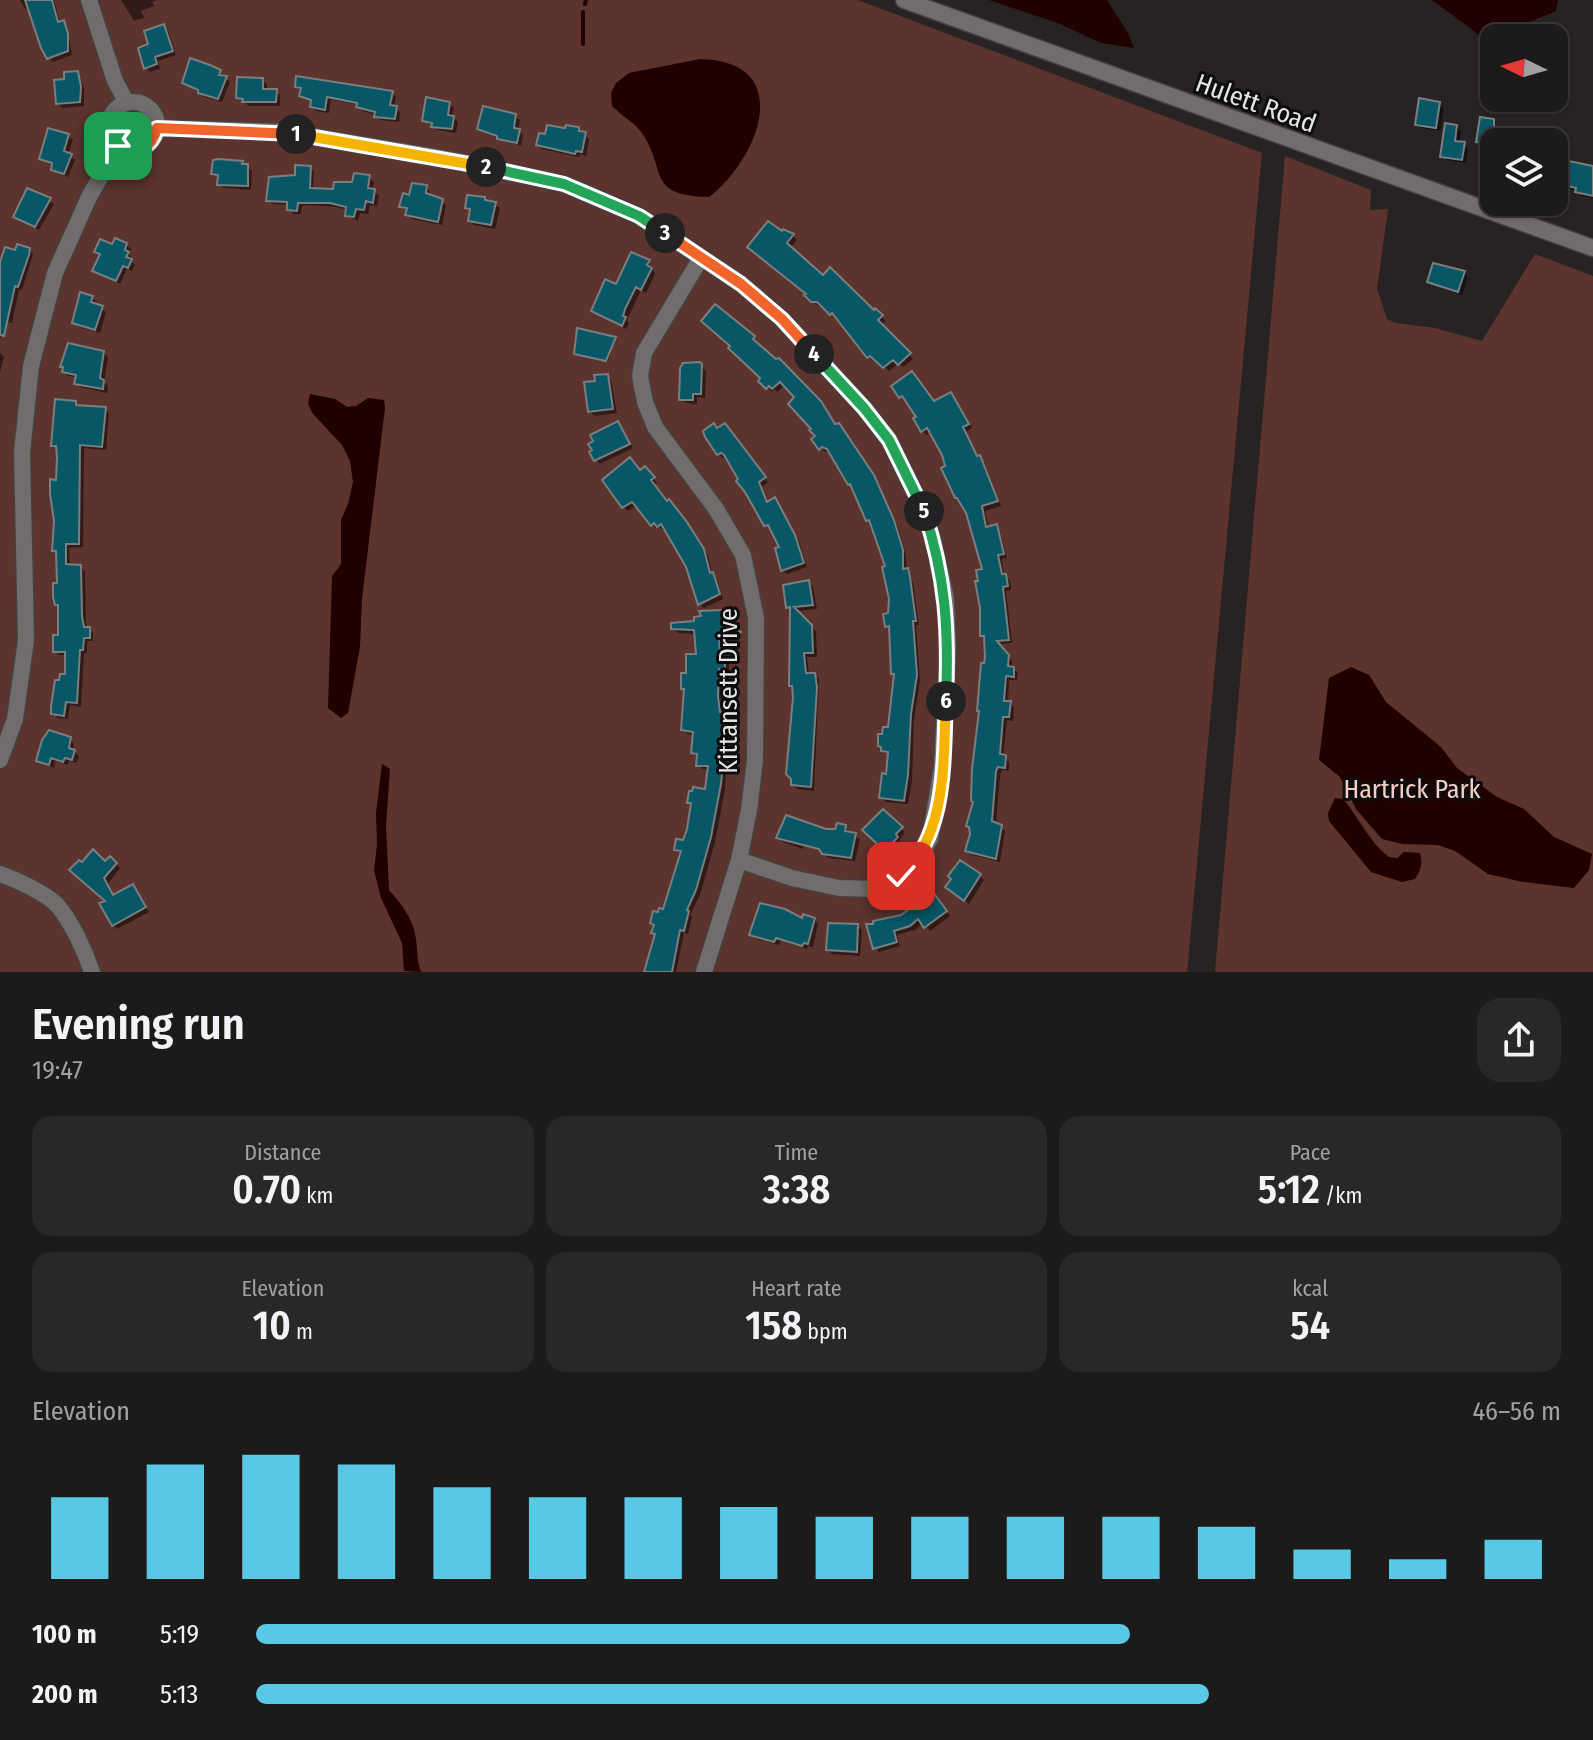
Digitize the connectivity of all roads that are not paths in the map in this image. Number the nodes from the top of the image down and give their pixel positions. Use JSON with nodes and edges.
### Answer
{"nodes":[{"id":1,"x":89,"y":0,"type":"edge"},
{"id":2,"x":904,"y":0,"type":"edge"},
{"id":3,"x":127,"y":103,"type":"junction"},
{"id":4,"x":157,"y":128,"type":"junction"},
{"id":5,"x":118,"y":146,"type":"junction"},
{"id":6,"x":1593,"y":248,"type":"edge"},
{"id":7,"x":701,"y":258,"type":"junction"},
{"id":8,"x":0,"y":760,"type":"edge"},
{"id":9,"x":739,"y":860,"type":"junction"},
{"id":10,"x":0,"y":874,"type":"edge"},
{"id":11,"x":92,"y":972,"type":"edge"},
{"id":12,"x":704,"y":972,"type":"edge"}],
"edges":[{"from":1,"to":3,"type":"street"},
{"from":2,"to":6,"type":"street","name":"Hulett Road"},
{"from":3,"to":4,"type":"street"},
{"from":3,"to":5,"type":"street"},
{"from":4,"to":5,"type":"street"},
{"from":4,"to":7,"type":"street"},
{"from":5,"to":8,"type":"street"},
{"from":7,"to":9,"type":"street","name":"Kittansett Drive"},
{"from":7,"to":9,"type":"street"},
{"from":9,"to":12,"type":"street","name":"Kittansett Drive"},
{"from":10,"to":11,"type":"street"}]}
